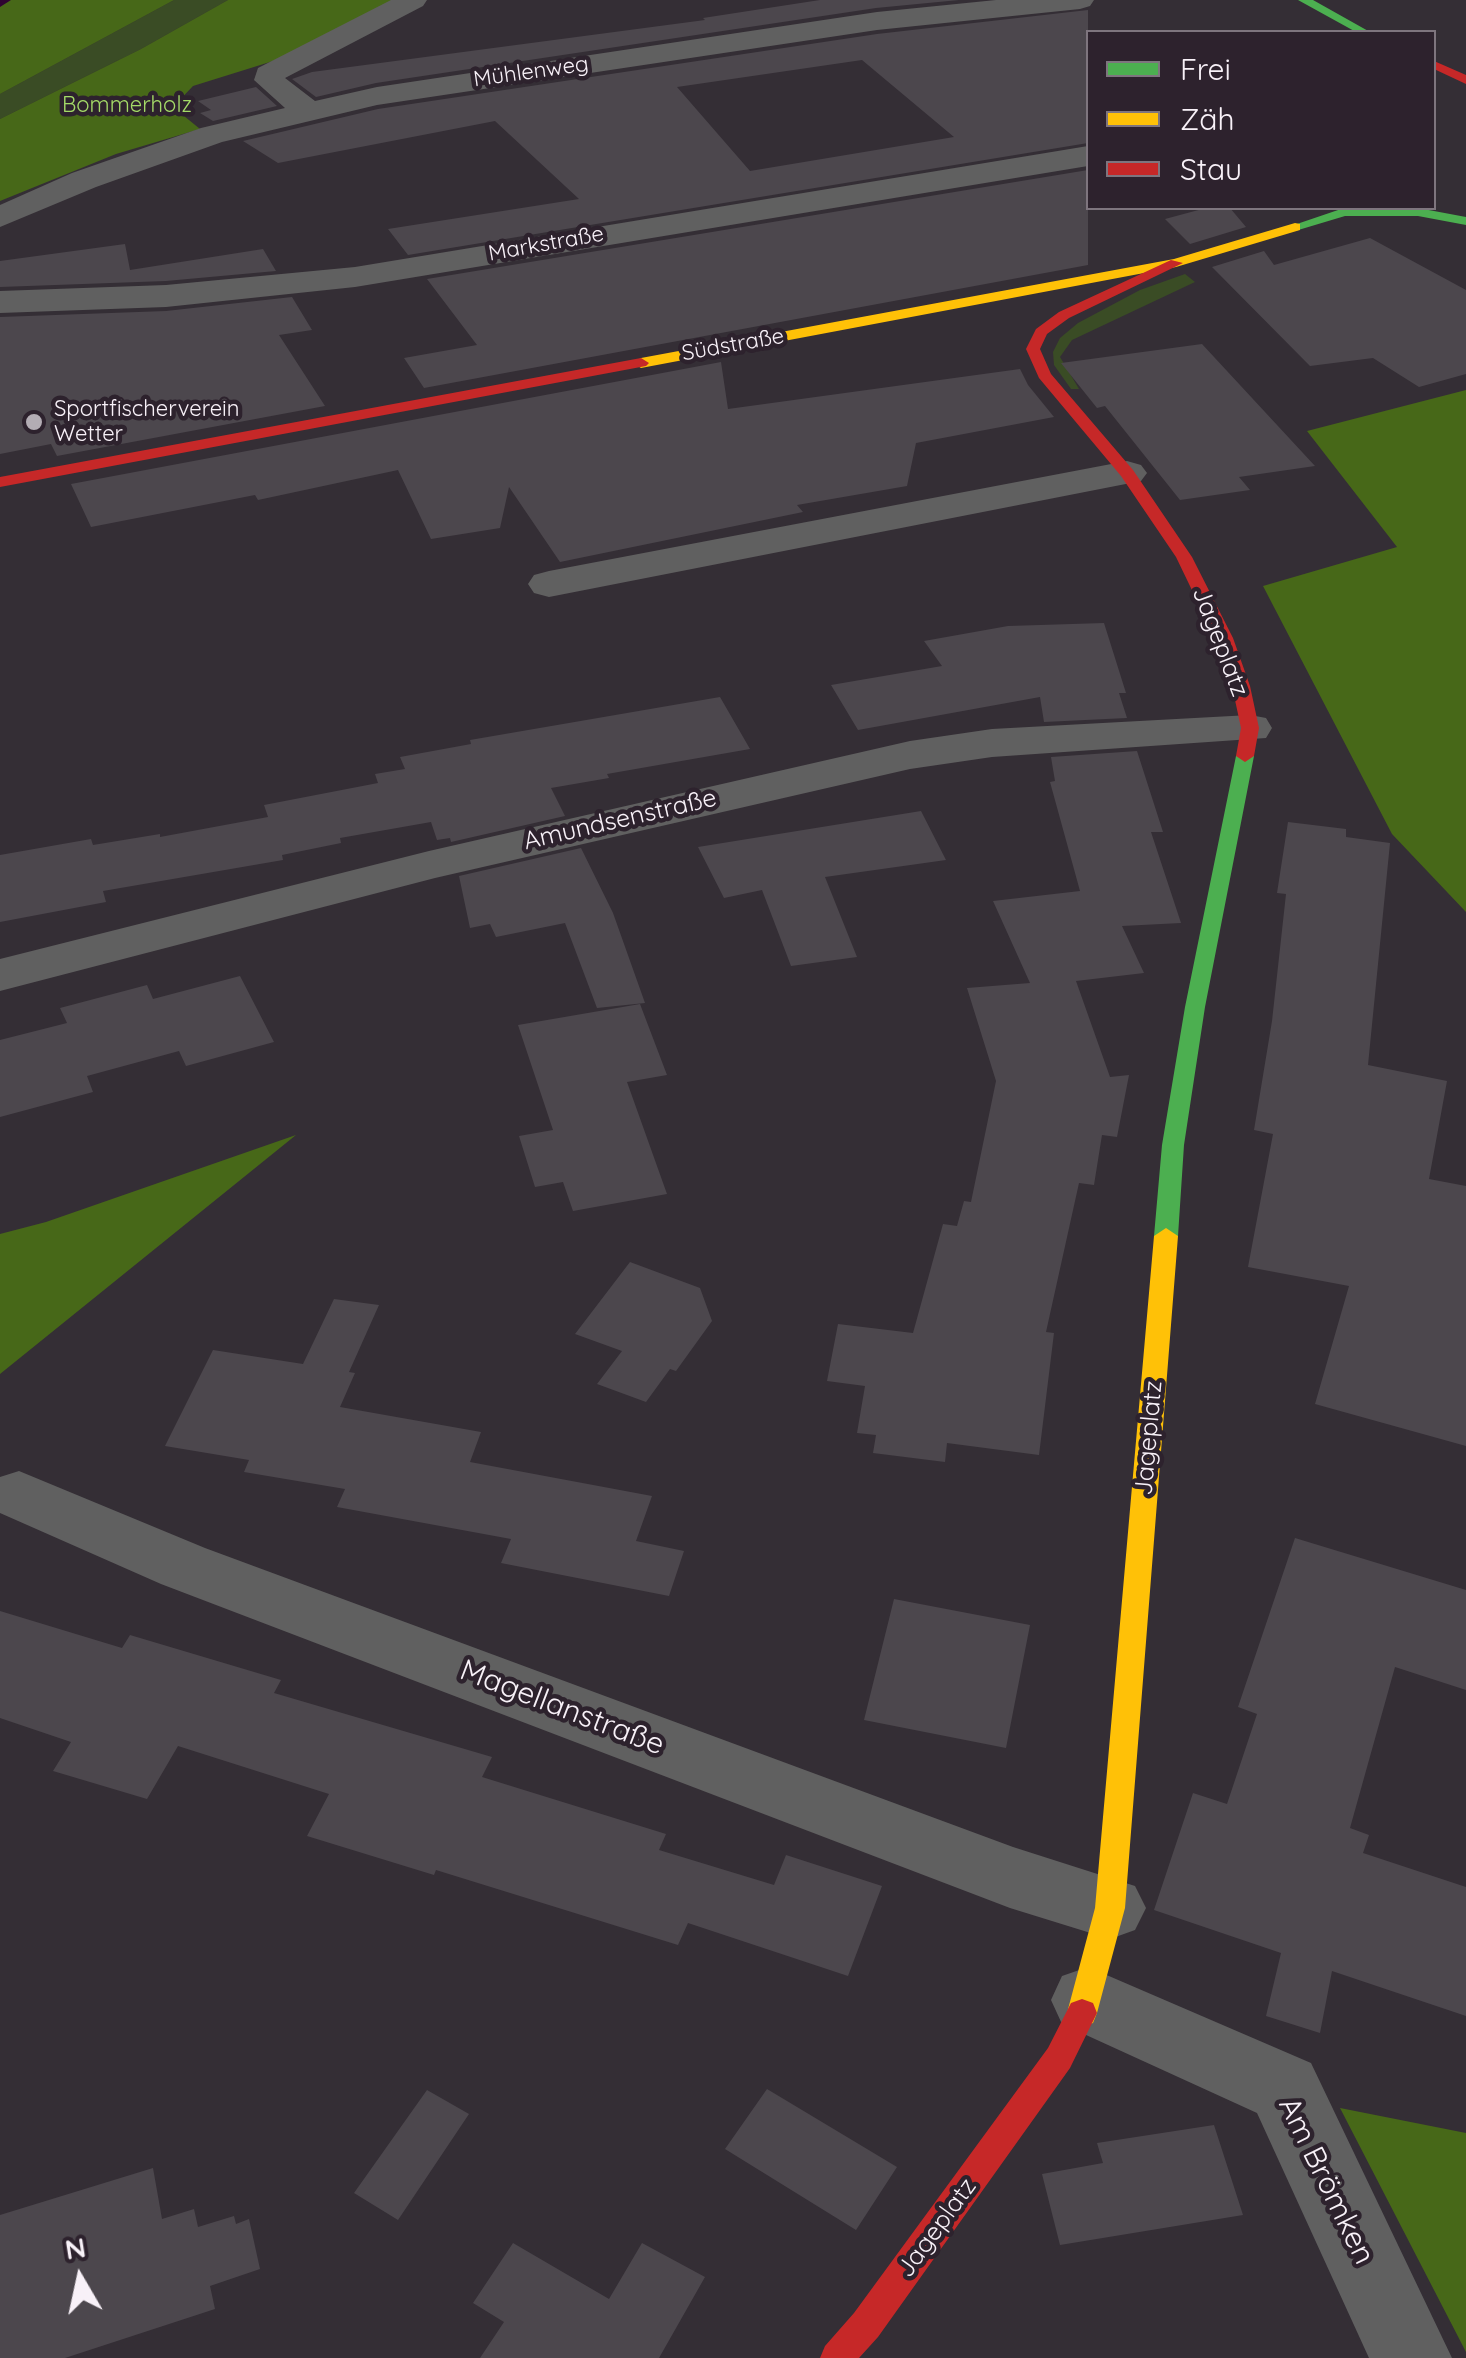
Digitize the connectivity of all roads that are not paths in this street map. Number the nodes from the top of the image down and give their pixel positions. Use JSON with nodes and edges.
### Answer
{"nodes":[{"id":1,"x":413,"y":0,"type":"edge"},
{"id":2,"x":1080,"y":0,"type":"edge"},
{"id":3,"x":1304,"y":0,"type":"edge"},
{"id":4,"x":1360,"y":30,"type":"edge"},
{"id":5,"x":1436,"y":66,"type":"edge"},
{"id":6,"x":1466,"y":80,"type":"edge"},
{"id":7,"x":308,"y":111,"type":"junction"},
{"id":8,"x":1086,"y":156,"type":"edge"},
{"id":9,"x":1376,"y":210,"type":"edge"},
{"id":10,"x":1399,"y":210,"type":"edge"},
{"id":11,"x":0,"y":217,"type":"edge"},
{"id":12,"x":1465,"y":220,"type":"edge"},
{"id":13,"x":1176,"y":264,"type":"junction"},
{"id":14,"x":0,"y":302,"type":"edge"},
{"id":15,"x":1126,"y":473,"type":"junction"},
{"id":16,"x":0,"y":482,"type":"edge"},
{"id":17,"x":550,"y":584,"type":"dead end"},
{"id":18,"x":1250,"y":728,"type":"junction"},
{"id":19,"x":0,"y":975,"type":"edge"},
{"id":20,"x":19,"y":1495,"type":"dead end"},
{"id":21,"x":1110,"y":1908,"type":"junction"},
{"id":22,"x":1088,"y":2000,"type":"junction"},
{"id":23,"x":837,"y":2358,"type":"edge"},
{"id":24,"x":1410,"y":2358,"type":"edge"}],
"edges":[{"from":1,"to":7,"type":"street"},
{"from":2,"to":7,"type":"street","name":"Mühlenweg"},
{"from":3,"to":4,"type":"street"},
{"from":5,"to":6,"type":"street"},
{"from":7,"to":11,"type":"street","name":"Mühlenweg"},
{"from":8,"to":14,"type":"street","name":"Markstraße"},
{"from":9,"to":13,"type":"street","name":"Südstraße"},
{"from":10,"to":12,"type":"street","name":"Südstraße"},
{"from":13,"to":15,"type":"street","name":"Jageplatz"},
{"from":13,"to":16,"type":"street","name":"Südstraße"},
{"from":15,"to":17,"type":"street"},
{"from":15,"to":18,"type":"street","name":"Jageplatz"},
{"from":18,"to":19,"type":"street","name":"Amundsenstraße"},
{"from":18,"to":21,"type":"street","name":"Jageplatz"},
{"from":20,"to":21,"type":"street","name":"Magellanstraße"},
{"from":21,"to":22,"type":"street","name":"Jageplatz"},
{"from":22,"to":23,"type":"street","name":"Jageplatz"},
{"from":22,"to":24,"type":"street","name":"Am Brömken"}]}
